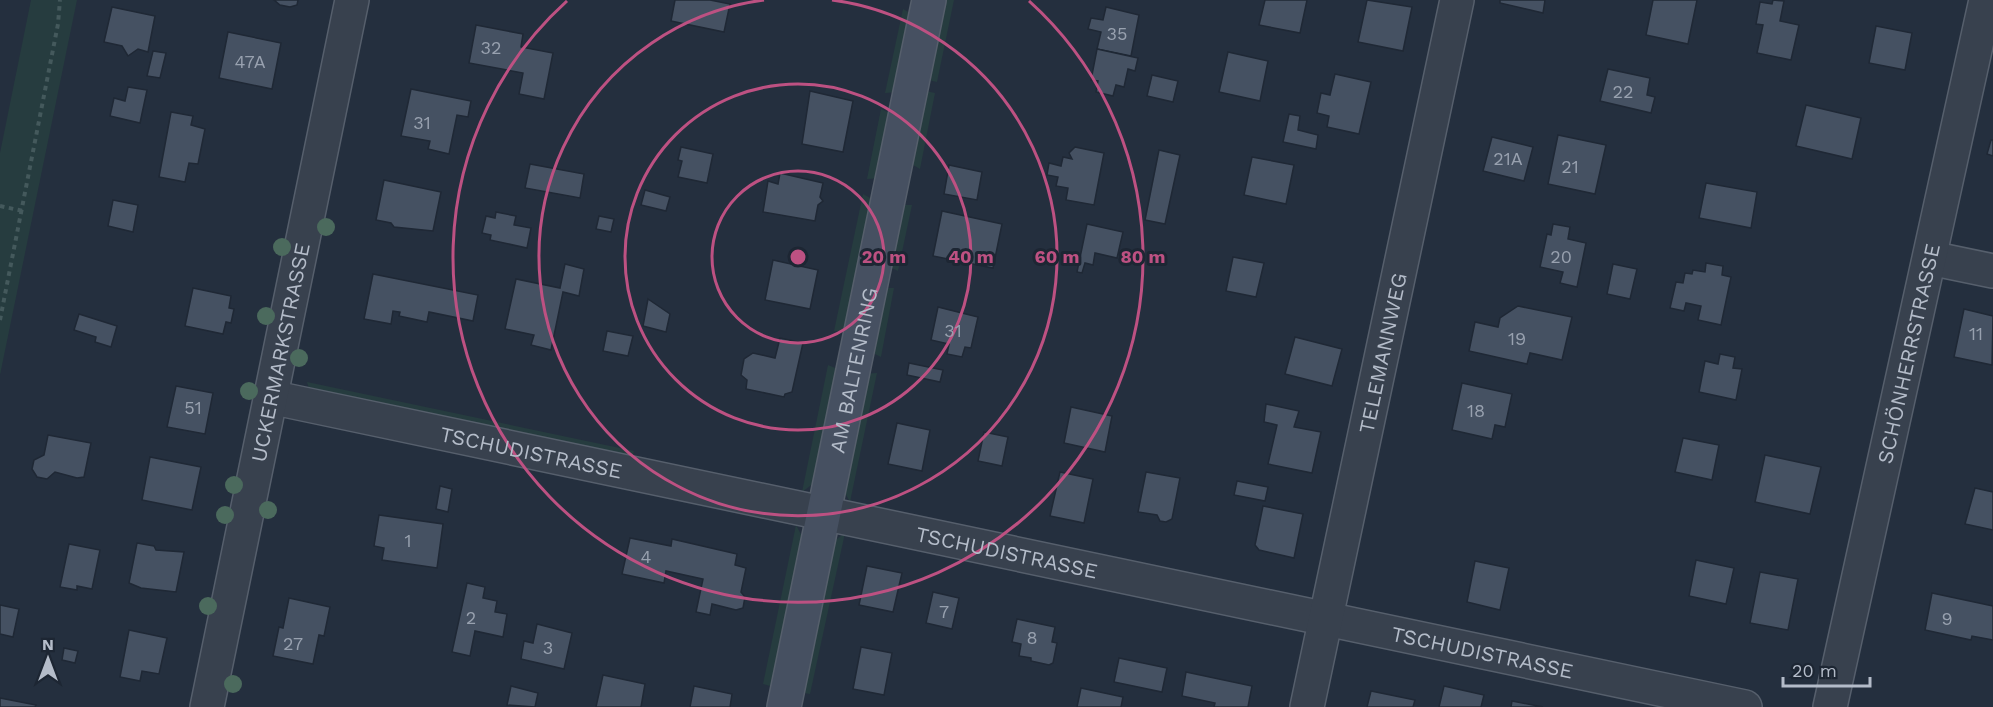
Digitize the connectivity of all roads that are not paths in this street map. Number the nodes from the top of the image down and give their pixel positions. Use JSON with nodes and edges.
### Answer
{"nodes":[{"id":1,"x":352,"y":0,"type":"edge"},
{"id":2,"x":929,"y":0,"type":"edge"},
{"id":3,"x":1457,"y":0,"type":"edge"},
{"id":4,"x":1986,"y":0,"type":"edge"},
{"id":5,"x":1930,"y":258,"type":"junction"},
{"id":6,"x":1993,"y":271,"type":"edge"},
{"id":7,"x":270,"y":397,"type":"junction"},
{"id":8,"x":824,"y":513,"type":"junction"},
{"id":9,"x":1326,"y":618,"type":"junction"},
{"id":10,"x":207,"y":707,"type":"edge"},
{"id":11,"x":784,"y":707,"type":"edge"},
{"id":12,"x":1307,"y":707,"type":"edge"},
{"id":13,"x":1745,"y":707,"type":"edge"},
{"id":14,"x":1830,"y":707,"type":"edge"}],
"edges":[{"from":1,"to":7,"type":"street","name":"UCKERMARKSTRASSE"},
{"from":2,"to":8,"type":"street","name":"AM BALTENRING"},
{"from":3,"to":9,"type":"street","name":"TELEMANNWEG"},
{"from":4,"to":5,"type":"street","name":"SCHÖNHERRSTRASSE"},
{"from":5,"to":6,"type":"street"},
{"from":5,"to":14,"type":"street","name":"SCHÖNHERRSTRASSE"},
{"from":7,"to":8,"type":"street","name":"TSCHUDISTRASSE"},
{"from":7,"to":10,"type":"street","name":"UCKERMARKSTRASSE"},
{"from":8,"to":9,"type":"street","name":"TSCHUDISTRASSE"},
{"from":8,"to":11,"type":"street","name":"AM BALTENRING"},
{"from":9,"to":12,"type":"street","name":"TELEMANNWEG"},
{"from":9,"to":13,"type":"street","name":"TSCHUDISTRASSE"}]}
